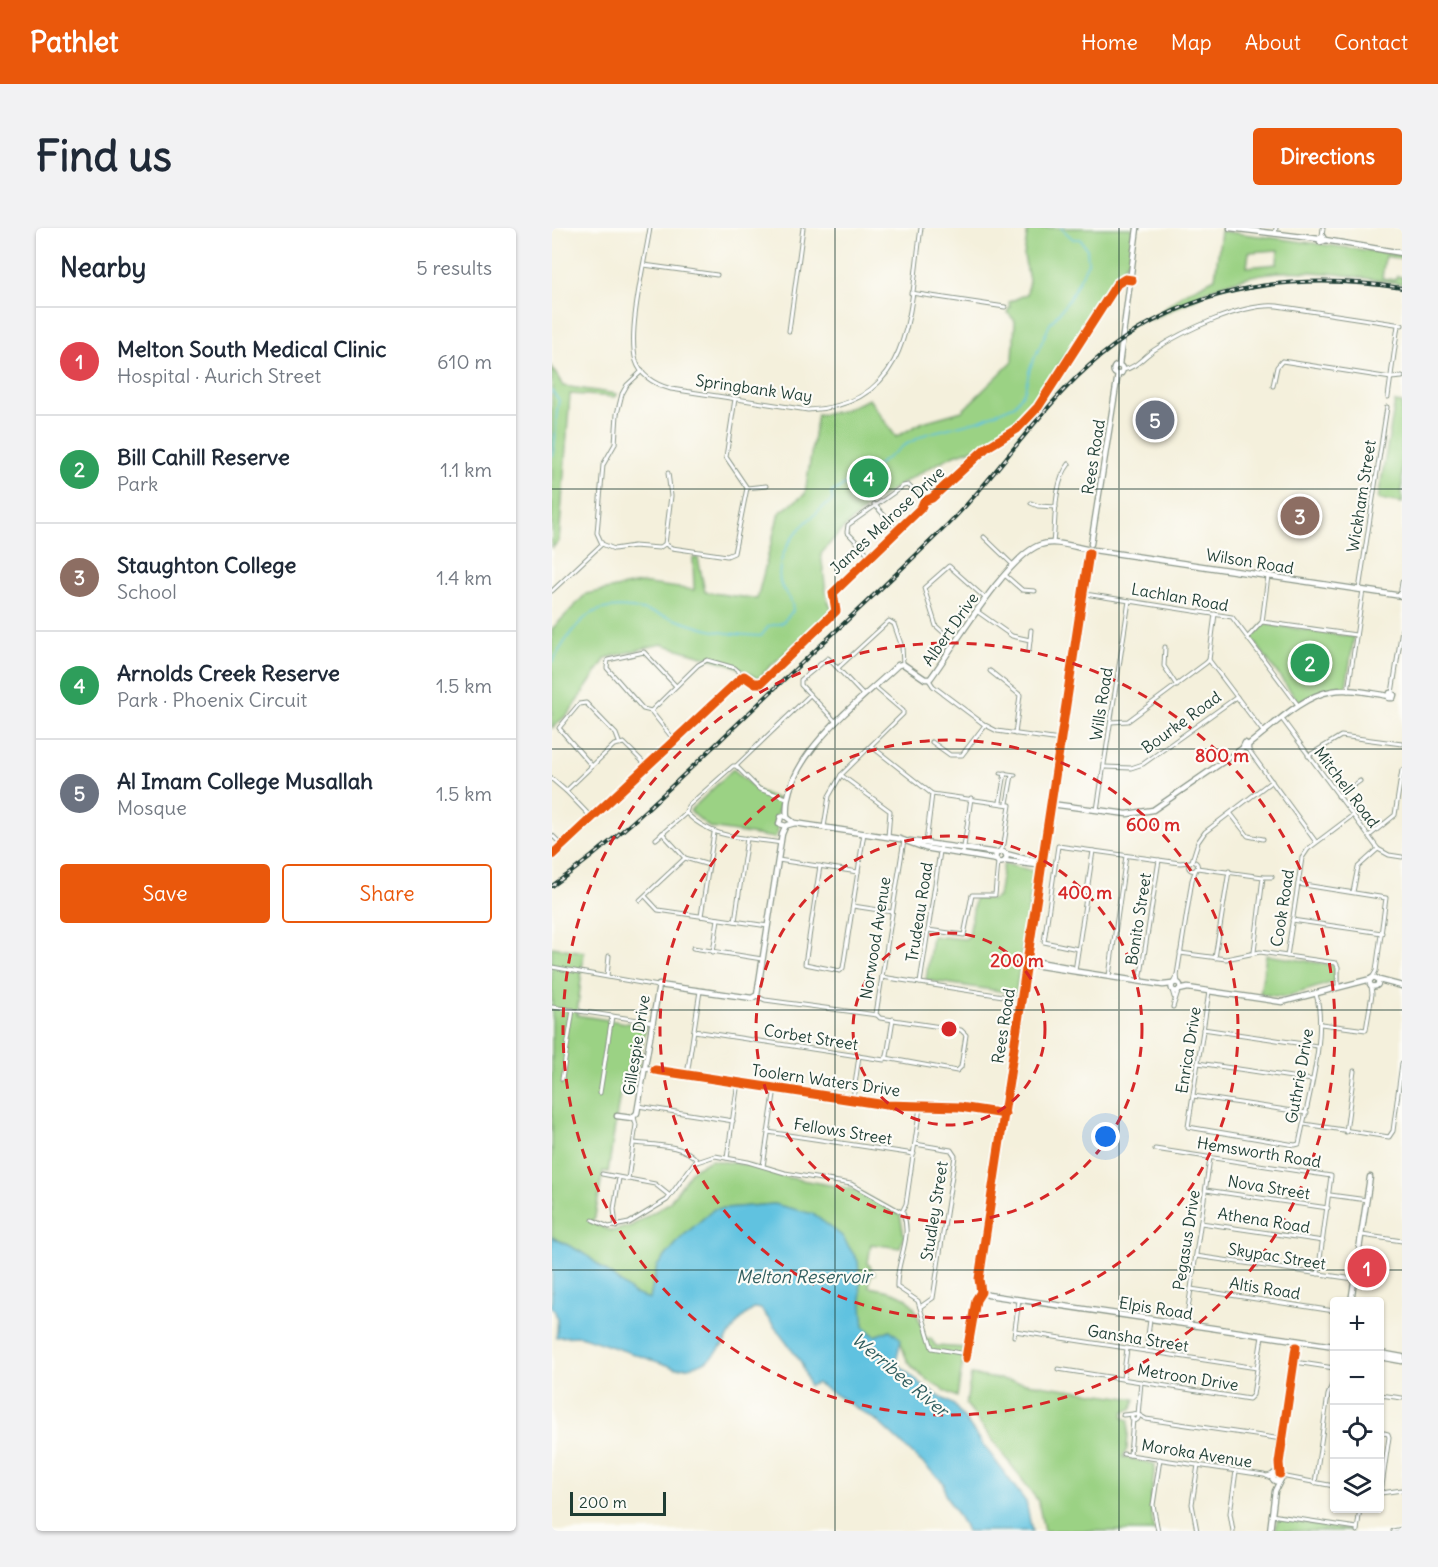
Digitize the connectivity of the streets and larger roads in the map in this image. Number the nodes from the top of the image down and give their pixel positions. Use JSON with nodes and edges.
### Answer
{"nodes":[{"id":1,"x":650,"y":228,"type":"edge"},
{"id":2,"x":803,"y":228,"type":"edge"},
{"id":3,"x":921,"y":228,"type":"edge"},
{"id":4,"x":1137,"y":228,"type":"edge"},
{"id":5,"x":1230,"y":228,"type":"edge"},
{"id":6,"x":1323,"y":228,"type":"edge"},
{"id":7,"x":1276,"y":231,"type":"edge"},
{"id":8,"x":1322,"y":238,"type":"junction"},
{"id":9,"x":1402,"y":253,"type":"edge"},
{"id":10,"x":644,"y":265,"type":"junction"},
{"id":11,"x":717,"y":275,"type":"dead end"},
{"id":12,"x":1132,"y":280,"type":"junction"},
{"id":13,"x":911,"y":293,"type":"junction"},
{"id":14,"x":1005,"y":307,"type":"dead end"},
{"id":15,"x":1400,"y":325,"type":"edge"},
{"id":16,"x":789,"y":332,"type":"dead end"},
{"id":17,"x":642,"y":371,"type":"junction"},
{"id":18,"x":1120,"y":372,"type":"junction"},
{"id":19,"x":1402,"y":377,"type":"edge"},
{"id":20,"x":1391,"y":378,"type":"junction"},
{"id":21,"x":1274,"y":386,"type":"dead end"},
{"id":22,"x":1388,"y":397,"type":"dead end"},
{"id":23,"x":735,"y":399,"type":"junction"},
{"id":24,"x":1387,"y":407,"type":"dead end"},
{"id":25,"x":1068,"y":464,"type":"dead end"},
{"id":26,"x":668,"y":473,"type":"dead end"},
{"id":27,"x":766,"y":486,"type":"dead end"},
{"id":28,"x":747,"y":488,"type":"junction"},
{"id":29,"x":924,"y":501,"type":"junction"},
{"id":30,"x":1031,"y":503,"type":"dead end"},
{"id":31,"x":874,"y":504,"type":"junction"},
{"id":32,"x":1056,"y":507,"type":"junction"},
{"id":33,"x":898,"y":531,"type":"junction"},
{"id":34,"x":984,"y":537,"type":"dead end"},
{"id":35,"x":1053,"y":543,"type":"junction"},
{"id":36,"x":602,"y":544,"type":"junction"},
{"id":37,"x":665,"y":544,"type":"junction"},
{"id":38,"x":1090,"y":549,"type":"junction"},
{"id":39,"x":871,"y":557,"type":"junction"},
{"id":40,"x":1014,"y":567,"type":"junction"},
{"id":41,"x":1006,"y":576,"type":"junction"},
{"id":42,"x":1268,"y":576,"type":"junction"},
{"id":43,"x":1402,"y":582,"type":"edge"},
{"id":44,"x":1361,"y":590,"type":"junction"},
{"id":45,"x":552,"y":591,"type":"edge"},
{"id":46,"x":1035,"y":591,"type":"dead end"},
{"id":47,"x":1085,"y":594,"type":"junction"},
{"id":48,"x":1401,"y":596,"type":"edge"},
{"id":49,"x":987,"y":599,"type":"junction"},
{"id":50,"x":1129,"y":601,"type":"junction"},
{"id":51,"x":978,"y":612,"type":"junction"},
{"id":52,"x":1215,"y":614,"type":"junction"},
{"id":53,"x":1262,"y":622,"type":"junction"},
{"id":54,"x":1402,"y":629,"type":"edge"},
{"id":55,"x":1032,"y":630,"type":"dead end"},
{"id":56,"x":1356,"y":635,"type":"junction"},
{"id":57,"x":1248,"y":637,"type":"junction"},
{"id":58,"x":1030,"y":640,"type":"junction"},
{"id":59,"x":955,"y":643,"type":"junction"},
{"id":60,"x":1165,"y":647,"type":"dead end"},
{"id":61,"x":1029,"y":650,"type":"dead end"},
{"id":62,"x":1209,"y":660,"type":"junction"},
{"id":63,"x":903,"y":664,"type":"junction"},
{"id":64,"x":838,"y":668,"type":"junction"},
{"id":65,"x":990,"y":671,"type":"dead end"},
{"id":66,"x":744,"y":676,"type":"junction"},
{"id":67,"x":929,"y":679,"type":"junction"},
{"id":68,"x":676,"y":686,"type":"junction"},
{"id":69,"x":1177,"y":686,"type":"junction"},
{"id":70,"x":876,"y":687,"type":"junction"},
{"id":71,"x":1348,"y":691,"type":"junction"},
{"id":72,"x":810,"y":695,"type":"junction"},
{"id":73,"x":1391,"y":695,"type":"junction"},
{"id":74,"x":865,"y":697,"type":"junction"},
{"id":75,"x":1237,"y":697,"type":"junction"},
{"id":76,"x":1402,"y":698,"type":"edge"},
{"id":77,"x":1299,"y":706,"type":"junction"},
{"id":78,"x":651,"y":711,"type":"junction"},
{"id":79,"x":1282,"y":719,"type":"junction"},
{"id":80,"x":1111,"y":722,"type":"junction"},
{"id":81,"x":837,"y":724,"type":"junction"},
{"id":82,"x":985,"y":725,"type":"junction"},
{"id":83,"x":1264,"y":733,"type":"junction"},
{"id":84,"x":1015,"y":734,"type":"junction"},
{"id":85,"x":674,"y":740,"type":"junction"},
{"id":86,"x":1062,"y":740,"type":"junction"},
{"id":87,"x":619,"y":742,"type":"junction"},
{"id":88,"x":932,"y":742,"type":"dead end"},
{"id":89,"x":1402,"y":744,"type":"edge"},
{"id":90,"x":871,"y":746,"type":"junction"},
{"id":91,"x":1246,"y":747,"type":"junction"},
{"id":92,"x":1308,"y":756,"type":"junction"},
{"id":93,"x":592,"y":766,"type":"junction"},
{"id":94,"x":647,"y":766,"type":"junction"},
{"id":95,"x":736,"y":766,"type":"junction"},
{"id":96,"x":1104,"y":767,"type":"junction"},
{"id":97,"x":1402,"y":770,"type":"edge"},
{"id":98,"x":841,"y":775,"type":"junction"},
{"id":99,"x":552,"y":779,"type":"edge"},
{"id":100,"x":1272,"y":781,"type":"junction"},
{"id":101,"x":1360,"y":781,"type":"dead end"},
{"id":102,"x":566,"y":791,"type":"junction"},
{"id":103,"x":932,"y":794,"type":"junction"},
{"id":104,"x":1338,"y":796,"type":"junction"},
{"id":105,"x":787,"y":798,"type":"junction"},
{"id":106,"x":971,"y":798,"type":"junction"},
{"id":107,"x":1000,"y":802,"type":"junction"},
{"id":108,"x":1007,"y":803,"type":"junction"},
{"id":109,"x":1051,"y":804,"type":"junction"},
{"id":110,"x":1097,"y":810,"type":"junction"},
{"id":111,"x":686,"y":813,"type":"junction"},
{"id":112,"x":1231,"y":814,"type":"junction"},
{"id":113,"x":1353,"y":815,"type":"junction"},
{"id":114,"x":592,"y":818,"type":"junction"},
{"id":115,"x":787,"y":822,"type":"junction"},
{"id":116,"x":824,"y":827,"type":"junction"},
{"id":117,"x":662,"y":833,"type":"junction"},
{"id":118,"x":714,"y":833,"type":"junction"},
{"id":119,"x":864,"y":833,"type":"junction"},
{"id":120,"x":552,"y":835,"type":"edge"},
{"id":121,"x":888,"y":837,"type":"junction"},
{"id":122,"x":1369,"y":837,"type":"junction"},
{"id":123,"x":747,"y":838,"type":"junction"},
{"id":124,"x":656,"y":839,"type":"dead end"},
{"id":125,"x":1263,"y":839,"type":"dead end"},
{"id":126,"x":906,"y":840,"type":"junction"},
{"id":127,"x":778,"y":842,"type":"junction"},
{"id":128,"x":1316,"y":842,"type":"junction"},
{"id":129,"x":926,"y":843,"type":"junction"},
{"id":130,"x":1004,"y":844,"type":"junction"},
{"id":131,"x":563,"y":846,"type":"junction"},
{"id":132,"x":941,"y":848,"type":"junction"},
{"id":133,"x":1378,"y":849,"type":"junction"},
{"id":134,"x":1093,"y":850,"type":"junction"},
{"id":135,"x":963,"y":851,"type":"junction"},
{"id":136,"x":998,"y":852,"type":"junction"},
{"id":137,"x":1006,"y":854,"type":"junction"},
{"id":138,"x":552,"y":855,"type":"edge"},
{"id":139,"x":1126,"y":856,"type":"junction"},
{"id":140,"x":1402,"y":857,"type":"edge"},
{"id":141,"x":685,"y":858,"type":"junction"},
{"id":142,"x":778,"y":860,"type":"junction"},
{"id":143,"x":1159,"y":860,"type":"junction"},
{"id":144,"x":1001,"y":861,"type":"junction"},
{"id":145,"x":1194,"y":862,"type":"junction"},
{"id":146,"x":1042,"y":863,"type":"junction"},
{"id":147,"x":1180,"y":863,"type":"junction"},
{"id":148,"x":709,"y":866,"type":"junction"},
{"id":149,"x":820,"y":866,"type":"junction"},
{"id":150,"x":1189,"y":868,"type":"junction"},
{"id":151,"x":1209,"y":868,"type":"junction"},
{"id":152,"x":1196,"y":869,"type":"junction"},
{"id":153,"x":1229,"y":871,"type":"junction"},
{"id":154,"x":858,"y":872,"type":"junction"},
{"id":155,"x":1263,"y":877,"type":"junction"},
{"id":156,"x":1272,"y":877,"type":"dead end"},
{"id":157,"x":1192,"y":880,"type":"junction"},
{"id":158,"x":1298,"y":884,"type":"junction"},
{"id":159,"x":1353,"y":892,"type":"junction"},
{"id":160,"x":645,"y":896,"type":"junction"},
{"id":161,"x":640,"y":900,"type":"dead end"},
{"id":162,"x":853,"y":906,"type":"junction"},
{"id":163,"x":891,"y":912,"type":"junction"},
{"id":164,"x":701,"y":916,"type":"junction"},
{"id":165,"x":718,"y":919,"type":"junction"},
{"id":166,"x":1292,"y":920,"type":"junction"},
{"id":167,"x":735,"y":921,"type":"junction"},
{"id":168,"x":768,"y":926,"type":"junction"},
{"id":169,"x":928,"y":930,"type":"junction"},
{"id":170,"x":1382,"y":933,"type":"junction"},
{"id":171,"x":693,"y":948,"type":"dead end"},
{"id":172,"x":1078,"y":949,"type":"junction"},
{"id":173,"x":713,"y":951,"type":"junction"},
{"id":174,"x":1254,"y":952,"type":"junction"},
{"id":175,"x":1180,"y":953,"type":"junction"},
{"id":176,"x":609,"y":956,"type":"dead end"},
{"id":177,"x":1287,"y":956,"type":"junction"},
{"id":178,"x":1215,"y":958,"type":"junction"},
{"id":179,"x":763,"y":959,"type":"junction"},
{"id":180,"x":1028,"y":962,"type":"junction"},
{"id":181,"x":552,"y":967,"type":"edge"},
{"id":182,"x":1077,"y":971,"type":"junction"},
{"id":183,"x":607,"y":976,"type":"junction"},
{"id":184,"x":1109,"y":976,"type":"junction"},
{"id":185,"x":882,"y":977,"type":"junction"},
{"id":186,"x":1140,"y":981,"type":"junction"},
{"id":187,"x":1374,"y":982,"type":"junction"},
{"id":188,"x":920,"y":983,"type":"junction"},
{"id":189,"x":658,"y":986,"type":"junction"},
{"id":190,"x":1402,"y":986,"type":"edge"},
{"id":191,"x":1175,"y":987,"type":"junction"},
{"id":192,"x":1338,"y":988,"type":"junction"},
{"id":193,"x":700,"y":990,"type":"junction"},
{"id":194,"x":1209,"y":992,"type":"junction"},
{"id":195,"x":1316,"y":994,"type":"junction"},
{"id":196,"x":756,"y":996,"type":"junction"},
{"id":197,"x":1022,"y":999,"type":"junction"},
{"id":198,"x":552,"y":1007,"type":"edge"},
{"id":199,"x":1173,"y":1007,"type":"dead end"},
{"id":200,"x":573,"y":1010,"type":"junction"},
{"id":201,"x":877,"y":1015,"type":"junction"},
{"id":202,"x":612,"y":1016,"type":"junction"},
{"id":203,"x":893,"y":1019,"type":"junction"},
{"id":204,"x":652,"y":1022,"type":"junction"},
{"id":205,"x":1320,"y":1024,"type":"junction"},
{"id":206,"x":1203,"y":1029,"type":"junction"},
{"id":207,"x":694,"y":1031,"type":"junction"},
{"id":208,"x":1317,"y":1046,"type":"junction"},
{"id":209,"x":859,"y":1056,"type":"junction"},
{"id":210,"x":886,"y":1058,"type":"junction"},
{"id":211,"x":1198,"y":1063,"type":"junction"},
{"id":212,"x":1402,"y":1063,"type":"edge"},
{"id":213,"x":644,"y":1068,"type":"junction"},
{"id":214,"x":1354,"y":1071,"type":"dead end"},
{"id":215,"x":687,"y":1075,"type":"junction"},
{"id":216,"x":562,"y":1079,"type":"dead end"},
{"id":217,"x":1312,"y":1080,"type":"junction"},
{"id":218,"x":738,"y":1082,"type":"junction"},
{"id":219,"x":775,"y":1088,"type":"junction"},
{"id":220,"x":600,"y":1093,"type":"dead end"},
{"id":221,"x":1193,"y":1096,"type":"junction"},
{"id":222,"x":853,"y":1100,"type":"junction"},
{"id":223,"x":638,"y":1106,"type":"junction"},
{"id":224,"x":920,"y":1107,"type":"junction"},
{"id":225,"x":1190,"y":1113,"type":"joint"},
{"id":226,"x":1307,"y":1113,"type":"junction"},
{"id":227,"x":1005,"y":1114,"type":"junction"},
{"id":228,"x":617,"y":1116,"type":"dead end"},
{"id":229,"x":634,"y":1117,"type":"junction"},
{"id":230,"x":733,"y":1121,"type":"junction"},
{"id":231,"x":1304,"y":1125,"type":"junction"},
{"id":232,"x":768,"y":1132,"type":"junction"},
{"id":233,"x":1346,"y":1132,"type":"junction"},
{"id":234,"x":634,"y":1143,"type":"junction"},
{"id":235,"x":915,"y":1144,"type":"junction"},
{"id":236,"x":1155,"y":1149,"type":"dead end"},
{"id":237,"x":914,"y":1154,"type":"junction"},
{"id":238,"x":727,"y":1158,"type":"junction"},
{"id":239,"x":1210,"y":1158,"type":"junction"},
{"id":240,"x":697,"y":1161,"type":"junction"},
{"id":241,"x":763,"y":1166,"type":"junction"},
{"id":242,"x":602,"y":1174,"type":"dead end"},
{"id":243,"x":1370,"y":1177,"type":"dead end"},
{"id":244,"x":619,"y":1178,"type":"junction"},
{"id":245,"x":628,"y":1179,"type":"junction"},
{"id":246,"x":1206,"y":1190,"type":"junction"},
{"id":247,"x":1330,"y":1194,"type":"junction"},
{"id":248,"x":670,"y":1196,"type":"junction"},
{"id":249,"x":1366,"y":1200,"type":"junction"},
{"id":250,"x":1328,"y":1208,"type":"junction"},
{"id":251,"x":902,"y":1212,"type":"junction"},
{"id":252,"x":593,"y":1220,"type":"dead end"},
{"id":253,"x":1201,"y":1222,"type":"junction"},
{"id":254,"x":616,"y":1227,"type":"junction"},
{"id":255,"x":1361,"y":1235,"type":"junction"},
{"id":256,"x":1323,"y":1241,"type":"junction"},
{"id":257,"x":1402,"y":1241,"type":"edge"},
{"id":258,"x":1196,"y":1256,"type":"junction"},
{"id":259,"x":1318,"y":1274,"type":"junction"},
{"id":260,"x":1355,"y":1280,"type":"junction"},
{"id":261,"x":1191,"y":1288,"type":"junction"},
{"id":262,"x":981,"y":1292,"type":"junction"},
{"id":263,"x":1352,"y":1297,"type":"edge"},
{"id":264,"x":1019,"y":1300,"type":"junction"},
{"id":265,"x":920,"y":1307,"type":"junction"},
{"id":266,"x":1330,"y":1310,"type":"edge"},
{"id":267,"x":1150,"y":1320,"type":"junction"},
{"id":268,"x":1186,"y":1325,"type":"junction"},
{"id":269,"x":1015,"y":1331,"type":"junction"},
{"id":270,"x":1014,"y":1336,"type":"dead end"},
{"id":271,"x":1262,"y":1336,"type":"junction"},
{"id":272,"x":1297,"y":1341,"type":"junction"},
{"id":273,"x":1330,"y":1347,"type":"edge"},
{"id":274,"x":1127,"y":1349,"type":"junction"},
{"id":275,"x":1146,"y":1352,"type":"junction"},
{"id":276,"x":1384,"y":1354,"type":"edge"},
{"id":277,"x":1384,"y":1357,"type":"edge"},
{"id":278,"x":1402,"y":1359,"type":"edge"},
{"id":279,"x":1294,"y":1362,"type":"junction"},
{"id":280,"x":1330,"y":1367,"type":"edge"},
{"id":281,"x":1257,"y":1368,"type":"junction"},
{"id":282,"x":1058,"y":1369,"type":"dead end"},
{"id":283,"x":1123,"y":1379,"type":"junction"},
{"id":284,"x":1141,"y":1382,"type":"junction"},
{"id":285,"x":1384,"y":1396,"type":"edge"},
{"id":286,"x":1402,"y":1398,"type":"edge"},
{"id":287,"x":1330,"y":1402,"type":"edge"},
{"id":288,"x":1124,"y":1415,"type":"dead end"},
{"id":289,"x":1136,"y":1417,"type":"junction"},
{"id":290,"x":1384,"y":1434,"type":"edge"},
{"id":291,"x":1282,"y":1439,"type":"junction"},
{"id":292,"x":1124,"y":1454,"type":"dead end"},
{"id":293,"x":1130,"y":1455,"type":"junction"},
{"id":294,"x":1160,"y":1459,"type":"junction"},
{"id":295,"x":1198,"y":1465,"type":"junction"},
{"id":296,"x":1384,"y":1468,"type":"edge"},
{"id":297,"x":1236,"y":1471,"type":"junction"},
{"id":298,"x":1276,"y":1477,"type":"junction"},
{"id":299,"x":1315,"y":1483,"type":"junction"},
{"id":300,"x":1330,"y":1485,"type":"edge"},
{"id":301,"x":1402,"y":1490,"type":"edge"},
{"id":302,"x":1384,"y":1492,"type":"edge"},
{"id":303,"x":1360,"y":1513,"type":"edge"},
{"id":304,"x":1271,"y":1515,"type":"junction"},
{"id":305,"x":1402,"y":1529,"type":"edge"},
{"id":306,"x":1358,"y":1530,"type":"edge"},
{"id":307,"x":1158,"y":1531,"type":"edge"},
{"id":308,"x":1197,"y":1531,"type":"edge"},
{"id":309,"x":1233,"y":1531,"type":"edge"},
{"id":310,"x":1270,"y":1531,"type":"edge"},
{"id":311,"x":1393,"y":1531,"type":"edge"}],
"edges":[{"from":1,"to":10,"type":"street"},
{"from":2,"to":16,"type":"street"},
{"from":3,"to":13,"type":"street","name":"Springbank Way"},
{"from":4,"to":12,"type":"street"},
{"from":5,"to":7,"type":"street"},
{"from":6,"to":8,"type":"street"},
{"from":7,"to":8,"type":"street"},
{"from":8,"to":9,"type":"street"},
{"from":10,"to":11,"type":"street"},
{"from":10,"to":17,"type":"street"},
{"from":12,"to":18,"type":"street","name":"Rees Road"},
{"from":12,"to":29,"type":"street","name":"James Melrose Drive"},
{"from":13,"to":14,"type":"street"},
{"from":13,"to":23,"type":"street","name":"Springbank Way"},
{"from":15,"to":18,"type":"street"},
{"from":15,"to":20,"type":"street"},
{"from":17,"to":23,"type":"street","name":"Springbank Way"},
{"from":17,"to":36,"type":"street"},
{"from":18,"to":38,"type":"street","name":"Rees Road"},
{"from":19,"to":20,"type":"street"},
{"from":20,"to":21,"type":"street"},
{"from":20,"to":22,"type":"street"},
{"from":23,"to":28,"type":"street"},
{"from":24,"to":44,"type":"street","name":"Wickham Street"},
{"from":25,"to":32,"type":"street"},
{"from":26,"to":37,"type":"street"},
{"from":27,"to":28,"type":"street"},
{"from":28,"to":37,"type":"street"},
{"from":29,"to":31,"type":"street"},
{"from":29,"to":33,"type":"street","name":"James Melrose Drive"},
{"from":30,"to":32,"type":"street"},
{"from":31,"to":33,"type":"street"},
{"from":31,"to":39,"type":"street"},
{"from":32,"to":35,"type":"street"},
{"from":33,"to":39,"type":"street","name":"James Melrose Drive"},
{"from":34,"to":40,"type":"street"},
{"from":35,"to":38,"type":"street"},
{"from":35,"to":40,"type":"street","name":"Albert Drive"},
{"from":36,"to":37,"type":"street"},
{"from":36,"to":45,"type":"street"},
{"from":38,"to":42,"type":"street","name":"Wilson Road"},
{"from":38,"to":47,"type":"street","name":"Rees Road"},
{"from":39,"to":66,"type":"street","name":"James Melrose Drive"},
{"from":40,"to":41,"type":"street","name":"Albert Drive"},
{"from":41,"to":46,"type":"street"},
{"from":41,"to":49,"type":"street","name":"Albert Drive"},
{"from":42,"to":44,"type":"street","name":"Wilson Road"},
{"from":42,"to":53,"type":"street"},
{"from":43,"to":48,"type":"street"},
{"from":44,"to":48,"type":"street","name":"Wilson Road"},
{"from":44,"to":56,"type":"street","name":"Wickham Street"},
{"from":47,"to":50,"type":"street","name":"Lachlan Road"},
{"from":47,"to":86,"type":"street","name":"Rees Road"},
{"from":49,"to":51,"type":"street","name":"Albert Drive"},
{"from":49,"to":59,"type":"street"},
{"from":50,"to":52,"type":"street","name":"Lachlan Road"},
{"from":50,"to":80,"type":"street","name":"Wills Road"},
{"from":51,"to":58,"type":"street"},
{"from":51,"to":59,"type":"street","name":"Albert Drive"},
{"from":52,"to":57,"type":"street","name":"Lachlan Road"},
{"from":52,"to":62,"type":"street"},
{"from":53,"to":56,"type":"street"},
{"from":53,"to":57,"type":"street"},
{"from":54,"to":73,"type":"street"},
{"from":55,"to":58,"type":"street"},
{"from":56,"to":71,"type":"street","name":"Wickham Street"},
{"from":57,"to":77,"type":"street","name":"Lachlan Road"},
{"from":58,"to":61,"type":"street"},
{"from":59,"to":67,"type":"street","name":"Albert Drive"},
{"from":60,"to":69,"type":"street"},
{"from":62,"to":69,"type":"street"},
{"from":62,"to":75,"type":"street"},
{"from":63,"to":64,"type":"street"},
{"from":63,"to":67,"type":"street","name":"Albert Drive"},
{"from":63,"to":70,"type":"street","name":"Albert Drive"},
{"from":64,"to":72,"type":"street"},
{"from":64,"to":74,"type":"street"},
{"from":65,"to":84,"type":"street"},
{"from":66,"to":68,"type":"street"},
{"from":66,"to":85,"type":"street"},
{"from":67,"to":82,"type":"street"},
{"from":68,"to":78,"type":"street"},
{"from":68,"to":78,"type":"street"},
{"from":69,"to":80,"type":"street"},
{"from":70,"to":74,"type":"street","name":"Albert Drive"},
{"from":70,"to":90,"type":"street"},
{"from":71,"to":73,"type":"street"},
{"from":71,"to":77,"type":"street"},
{"from":72,"to":81,"type":"street"},
{"from":72,"to":95,"type":"street"},
{"from":73,"to":76,"type":"street"},
{"from":74,"to":81,"type":"street","name":"Albert Drive"},
{"from":75,"to":83,"type":"street"},
{"from":75,"to":96,"type":"street","name":"Bourke Road"},
{"from":77,"to":79,"type":"street"},
{"from":78,"to":85,"type":"street"},
{"from":79,"to":83,"type":"street"},
{"from":79,"to":92,"type":"street","name":"Mitchell Road"},
{"from":80,"to":96,"type":"street","name":"Wills Road"},
{"from":81,"to":105,"type":"street","name":"Albert Drive"},
{"from":82,"to":84,"type":"street"},
{"from":82,"to":88,"type":"street"},
{"from":83,"to":91,"type":"street"},
{"from":84,"to":86,"type":"street"},
{"from":85,"to":94,"type":"street"},
{"from":86,"to":109,"type":"street","name":"Rees Road"},
{"from":87,"to":93,"type":"street"},
{"from":87,"to":93,"type":"street"},
{"from":87,"to":94,"type":"street"},
{"from":89,"to":92,"type":"street"},
{"from":90,"to":98,"type":"street"},
{"from":90,"to":103,"type":"street"},
{"from":91,"to":100,"type":"street"},
{"from":91,"to":110,"type":"street"},
{"from":92,"to":104,"type":"street","name":"Mitchell Road"},
{"from":93,"to":102,"type":"street"},
{"from":94,"to":114,"type":"street"},
{"from":95,"to":105,"type":"street"},
{"from":95,"to":111,"type":"street"},
{"from":96,"to":110,"type":"street","name":"Wills Road"},
{"from":97,"to":122,"type":"street"},
{"from":98,"to":116,"type":"street"},
{"from":98,"to":121,"type":"street"},
{"from":99,"to":102,"type":"street"},
{"from":100,"to":112,"type":"street"},
{"from":100,"to":128,"type":"street"},
{"from":101,"to":104,"type":"street"},
{"from":102,"to":114,"type":"street"},
{"from":103,"to":106,"type":"street"},
{"from":103,"to":129,"type":"street"},
{"from":104,"to":113,"type":"street","name":"Mitchell Road"},
{"from":105,"to":115,"type":"street","name":"Albert Drive"},
{"from":106,"to":107,"type":"street"},
{"from":106,"to":135,"type":"street"},
{"from":107,"to":108,"type":"street"},
{"from":107,"to":108,"type":"street"},
{"from":108,"to":130,"type":"street"},
{"from":109,"to":110,"type":"street"},
{"from":109,"to":146,"type":"street","name":"Rees Road"},
{"from":111,"to":117,"type":"street"},
{"from":111,"to":118,"type":"street"},
{"from":112,"to":125,"type":"street"},
{"from":112,"to":145,"type":"street"},
{"from":113,"to":122,"type":"street","name":"Mitchell Road"},
{"from":113,"to":128,"type":"street","name":"Cook Road"},
{"from":114,"to":131,"type":"street"},
{"from":115,"to":116,"type":"street"},
{"from":115,"to":127,"type":"street","name":"Albert Drive"},
{"from":116,"to":119,"type":"street"},
{"from":117,"to":124,"type":"street"},
{"from":117,"to":141,"type":"street"},
{"from":118,"to":123,"type":"street"},
{"from":118,"to":148,"type":"street"},
{"from":119,"to":121,"type":"street"},
{"from":119,"to":154,"type":"street"},
{"from":120,"to":131,"type":"street"},
{"from":121,"to":126,"type":"street"},
{"from":122,"to":133,"type":"street","name":"Mitchell Road"},
{"from":123,"to":127,"type":"street"},
{"from":123,"to":167,"type":"street"},
{"from":126,"to":129,"type":"street"},
{"from":126,"to":132,"type":"street"},
{"from":126,"to":163,"type":"street","name":"Norwood Avenue"},
{"from":127,"to":142,"type":"street","name":"Albert Drive"},
{"from":128,"to":158,"type":"street","name":"Cook Road"},
{"from":129,"to":132,"type":"street"},
{"from":130,"to":136,"type":"street"},
{"from":130,"to":137,"type":"street"},
{"from":131,"to":138,"type":"street"},
{"from":132,"to":135,"type":"street"},
{"from":132,"to":169,"type":"street","name":"Trudeau Road"},
{"from":133,"to":140,"type":"street","name":"Mitchell Road"},
{"from":133,"to":159,"type":"street"},
{"from":134,"to":139,"type":"street"},
{"from":134,"to":172,"type":"street"},
{"from":134,"to":172,"type":"street"},
{"from":135,"to":136,"type":"street"},
{"from":135,"to":144,"type":"street"},
{"from":136,"to":137,"type":"street"},
{"from":136,"to":144,"type":"street"},
{"from":137,"to":144,"type":"street"},
{"from":137,"to":146,"type":"street"},
{"from":139,"to":143,"type":"street"},
{"from":139,"to":184,"type":"street"},
{"from":141,"to":148,"type":"street"},
{"from":141,"to":160,"type":"street"},
{"from":142,"to":149,"type":"street"},
{"from":142,"to":168,"type":"street","name":"Albert Drive"},
{"from":143,"to":147,"type":"street"},
{"from":143,"to":186,"type":"street","name":"Bonito Street"},
{"from":144,"to":146,"type":"street"},
{"from":144,"to":169,"type":"street"},
{"from":145,"to":147,"type":"street"},
{"from":145,"to":150,"type":"street"},
{"from":145,"to":151,"type":"street"},
{"from":145,"to":152,"type":"street"},
{"from":146,"to":180,"type":"street","name":"Rees Road"},
{"from":147,"to":150,"type":"street"},
{"from":148,"to":164,"type":"street"},
{"from":149,"to":154,"type":"street"},
{"from":149,"to":162,"type":"street"},
{"from":150,"to":152,"type":"street"},
{"from":150,"to":157,"type":"street"},
{"from":151,"to":152,"type":"street"},
{"from":151,"to":153,"type":"street"},
{"from":152,"to":157,"type":"street"},
{"from":153,"to":155,"type":"street"},
{"from":153,"to":178,"type":"street"},
{"from":154,"to":162,"type":"street"},
{"from":155,"to":156,"type":"street"},
{"from":155,"to":174,"type":"street"},
{"from":157,"to":175,"type":"street"},
{"from":158,"to":159,"type":"street"},
{"from":158,"to":166,"type":"street","name":"Cook Road"},
{"from":159,"to":170,"type":"street"},
{"from":160,"to":161,"type":"street"},
{"from":160,"to":164,"type":"street"},
{"from":162,"to":163,"type":"street"},
{"from":163,"to":185,"type":"street","name":"Norwood Avenue"},
{"from":164,"to":165,"type":"street"},
{"from":165,"to":167,"type":"street"},
{"from":165,"to":173,"type":"street"},
{"from":166,"to":170,"type":"street"},
{"from":166,"to":177,"type":"street","name":"Cook Road"},
{"from":167,"to":168,"type":"street"},
{"from":168,"to":179,"type":"street","name":"Albert Drive"},
{"from":169,"to":188,"type":"street","name":"Trudeau Road"},
{"from":170,"to":187,"type":"street"},
{"from":171,"to":173,"type":"street"},
{"from":172,"to":182,"type":"street"},
{"from":173,"to":179,"type":"street"},
{"from":174,"to":177,"type":"street"},
{"from":174,"to":178,"type":"street"},
{"from":175,"to":178,"type":"street"},
{"from":175,"to":191,"type":"street"},
{"from":176,"to":183,"type":"street"},
{"from":177,"to":192,"type":"street"},
{"from":179,"to":196,"type":"street","name":"Albert Drive"},
{"from":180,"to":182,"type":"street"},
{"from":180,"to":197,"type":"street","name":"Rees Road"},
{"from":181,"to":183,"type":"street"},
{"from":182,"to":184,"type":"street"},
{"from":183,"to":189,"type":"street"},
{"from":184,"to":186,"type":"street"},
{"from":185,"to":188,"type":"street"},
{"from":185,"to":201,"type":"street","name":"Norwood Avenue"},
{"from":186,"to":191,"type":"street"},
{"from":187,"to":190,"type":"street"},
{"from":187,"to":192,"type":"street"},
{"from":187,"to":205,"type":"street"},
{"from":188,"to":197,"type":"street"},
{"from":189,"to":193,"type":"street","name":"Gillespie Drive"},
{"from":189,"to":204,"type":"street","name":"Gillespie Drive"},
{"from":191,"to":194,"type":"street"},
{"from":191,"to":199,"type":"street"},
{"from":192,"to":195,"type":"street"},
{"from":193,"to":196,"type":"street","name":"Gillespie Drive"},
{"from":193,"to":207,"type":"street"},
{"from":194,"to":195,"type":"street"},
{"from":194,"to":206,"type":"street","name":"Enrica Drive"},
{"from":195,"to":205,"type":"street","name":"Guthrie Drive"},
{"from":196,"to":201,"type":"street"},
{"from":197,"to":227,"type":"street","name":"Rees Road"},
{"from":198,"to":200,"type":"street"},
{"from":200,"to":202,"type":"street"},
{"from":200,"to":216,"type":"street"},
{"from":201,"to":203,"type":"street","name":"Norwood Avenue"},
{"from":202,"to":204,"type":"street"},
{"from":202,"to":220,"type":"street"},
{"from":203,"to":210,"type":"street"},
{"from":203,"to":210,"type":"street","name":"Norwood Avenue"},
{"from":204,"to":213,"type":"street","name":"Gillespie Drive"},
{"from":205,"to":208,"type":"street","name":"Guthrie Drive"},
{"from":206,"to":208,"type":"street"},
{"from":206,"to":211,"type":"street","name":"Enrica Drive"},
{"from":207,"to":209,"type":"street","name":"Corbet Street"},
{"from":207,"to":215,"type":"street"},
{"from":208,"to":217,"type":"street","name":"Guthrie Drive"},
{"from":209,"to":210,"type":"street","name":"Corbet Street"},
{"from":209,"to":222,"type":"street"},
{"from":211,"to":217,"type":"street"},
{"from":211,"to":221,"type":"street","name":"Enrica Drive"},
{"from":212,"to":233,"type":"street"},
{"from":213,"to":215,"type":"street","name":"Toolern Waters Drive"},
{"from":213,"to":223,"type":"street","name":"Gillespie Drive"},
{"from":214,"to":233,"type":"street"},
{"from":215,"to":218,"type":"street","name":"Toolern Waters Drive"},
{"from":217,"to":226,"type":"street","name":"Guthrie Drive"},
{"from":218,"to":219,"type":"street","name":"Toolern Waters Drive"},
{"from":218,"to":230,"type":"street"},
{"from":219,"to":222,"type":"street","name":"Toolern Waters Drive"},
{"from":219,"to":232,"type":"street"},
{"from":221,"to":225,"type":"street","name":"Enrica Drive"},
{"from":221,"to":226,"type":"street"},
{"from":222,"to":224,"type":"street","name":"Toolern Waters Drive"},
{"from":223,"to":229,"type":"street","name":"Gillespie Drive"},
{"from":223,"to":230,"type":"street"},
{"from":224,"to":227,"type":"street","name":"Toolern Waters Drive"},
{"from":224,"to":235,"type":"street"},
{"from":225,"to":231,"type":"street","name":"Guthrie Drive"},
{"from":226,"to":231,"type":"street","name":"Guthrie Drive"},
{"from":227,"to":262,"type":"street","name":"Rees Road"},
{"from":228,"to":229,"type":"street","name":"Gillespie Drive"},
{"from":229,"to":234,"type":"street"},
{"from":230,"to":238,"type":"street"},
{"from":231,"to":233,"type":"street"},
{"from":232,"to":237,"type":"street","name":"Fellows Street"},
{"from":232,"to":241,"type":"street"},
{"from":234,"to":240,"type":"street"},
{"from":234,"to":245,"type":"street"},
{"from":235,"to":237,"type":"street"},
{"from":235,"to":265,"type":"street","name":"Studley Street"},
{"from":236,"to":239,"type":"street","name":"Hemsworth Road"},
{"from":237,"to":251,"type":"street"},
{"from":238,"to":240,"type":"street"},
{"from":238,"to":241,"type":"street"},
{"from":239,"to":246,"type":"street","name":"Pegasus Drive"},
{"from":239,"to":247,"type":"street","name":"Hemsworth Road"},
{"from":240,"to":248,"type":"street"},
{"from":241,"to":251,"type":"street"},
{"from":242,"to":244,"type":"street"},
{"from":243,"to":249,"type":"street"},
{"from":244,"to":245,"type":"street"},
{"from":244,"to":254,"type":"street"},
{"from":245,"to":248,"type":"street"},
{"from":246,"to":250,"type":"street","name":"Nova Street"},
{"from":246,"to":253,"type":"street","name":"Pegasus Drive"},
{"from":247,"to":249,"type":"street"},
{"from":247,"to":250,"type":"street"},
{"from":248,"to":254,"type":"street"},
{"from":249,"to":255,"type":"street"},
{"from":250,"to":256,"type":"street"},
{"from":251,"to":265,"type":"street"},
{"from":252,"to":254,"type":"street"},
{"from":253,"to":256,"type":"street","name":"Athena Road"},
{"from":253,"to":258,"type":"street","name":"Pegasus Drive"},
{"from":255,"to":257,"type":"street"},
{"from":255,"to":260,"type":"street"},
{"from":256,"to":259,"type":"street"},
{"from":258,"to":259,"type":"street","name":"Skypac Street"},
{"from":258,"to":261,"type":"street","name":"Pegasus Drive"},
{"from":259,"to":260,"type":"street","name":"Skypac Street"},
{"from":260,"to":263,"type":"street"},
{"from":261,"to":266,"type":"street","name":"Altis Road"},
{"from":261,"to":268,"type":"street","name":"Pegasus Drive"},
{"from":262,"to":264,"type":"street","name":"Elpis Road"},
{"from":262,"to":265,"type":"street","name":"Rees Road"},
{"from":264,"to":267,"type":"street","name":"Elpis Road"},
{"from":264,"to":269,"type":"street"},
{"from":267,"to":268,"type":"street","name":"Elpis Road"},
{"from":267,"to":275,"type":"street"},
{"from":268,"to":271,"type":"street","name":"Elpis Road"},
{"from":269,"to":270,"type":"street"},
{"from":269,"to":274,"type":"street","name":"Gansha Street"},
{"from":271,"to":272,"type":"street","name":"Elpis Road"},
{"from":271,"to":281,"type":"street","name":"Metroon Drive"},
{"from":272,"to":273,"type":"street","name":"Elpis Road"},
{"from":272,"to":279,"type":"street"},
{"from":274,"to":275,"type":"street","name":"Gansha Street"},
{"from":274,"to":283,"type":"street"},
{"from":275,"to":281,"type":"street","name":"Gansha Street"},
{"from":276,"to":278,"type":"street"},
{"from":277,"to":278,"type":"street"},
{"from":279,"to":280,"type":"street"},
{"from":279,"to":291,"type":"street"},
{"from":281,"to":284,"type":"street","name":"Metroon Drive"},
{"from":282,"to":283,"type":"street","name":"Metroon Drive"},
{"from":283,"to":284,"type":"street","name":"Metroon Drive"},
{"from":284,"to":289,"type":"street"},
{"from":285,"to":286,"type":"street"},
{"from":287,"to":299,"type":"street"},
{"from":288,"to":289,"type":"street"},
{"from":289,"to":291,"type":"street"},
{"from":289,"to":293,"type":"street"},
{"from":290,"to":296,"type":"street"},
{"from":291,"to":298,"type":"street"},
{"from":292,"to":293,"type":"street","name":"Moroka Avenue"},
{"from":293,"to":294,"type":"street","name":"Moroka Avenue"},
{"from":294,"to":295,"type":"street","name":"Moroka Avenue"},
{"from":294,"to":307,"type":"street"},
{"from":295,"to":297,"type":"street","name":"Moroka Avenue"},
{"from":295,"to":308,"type":"street"},
{"from":297,"to":298,"type":"street","name":"Moroka Avenue"},
{"from":297,"to":309,"type":"street"},
{"from":298,"to":299,"type":"street","name":"Moroka Avenue"},
{"from":298,"to":304,"type":"street"},
{"from":299,"to":300,"type":"street","name":"Moroka Avenue"},
{"from":301,"to":302,"type":"street"},
{"from":303,"to":306,"type":"street"},
{"from":304,"to":306,"type":"street"},
{"from":304,"to":310,"type":"street"},
{"from":305,"to":311,"type":"street"}]}
